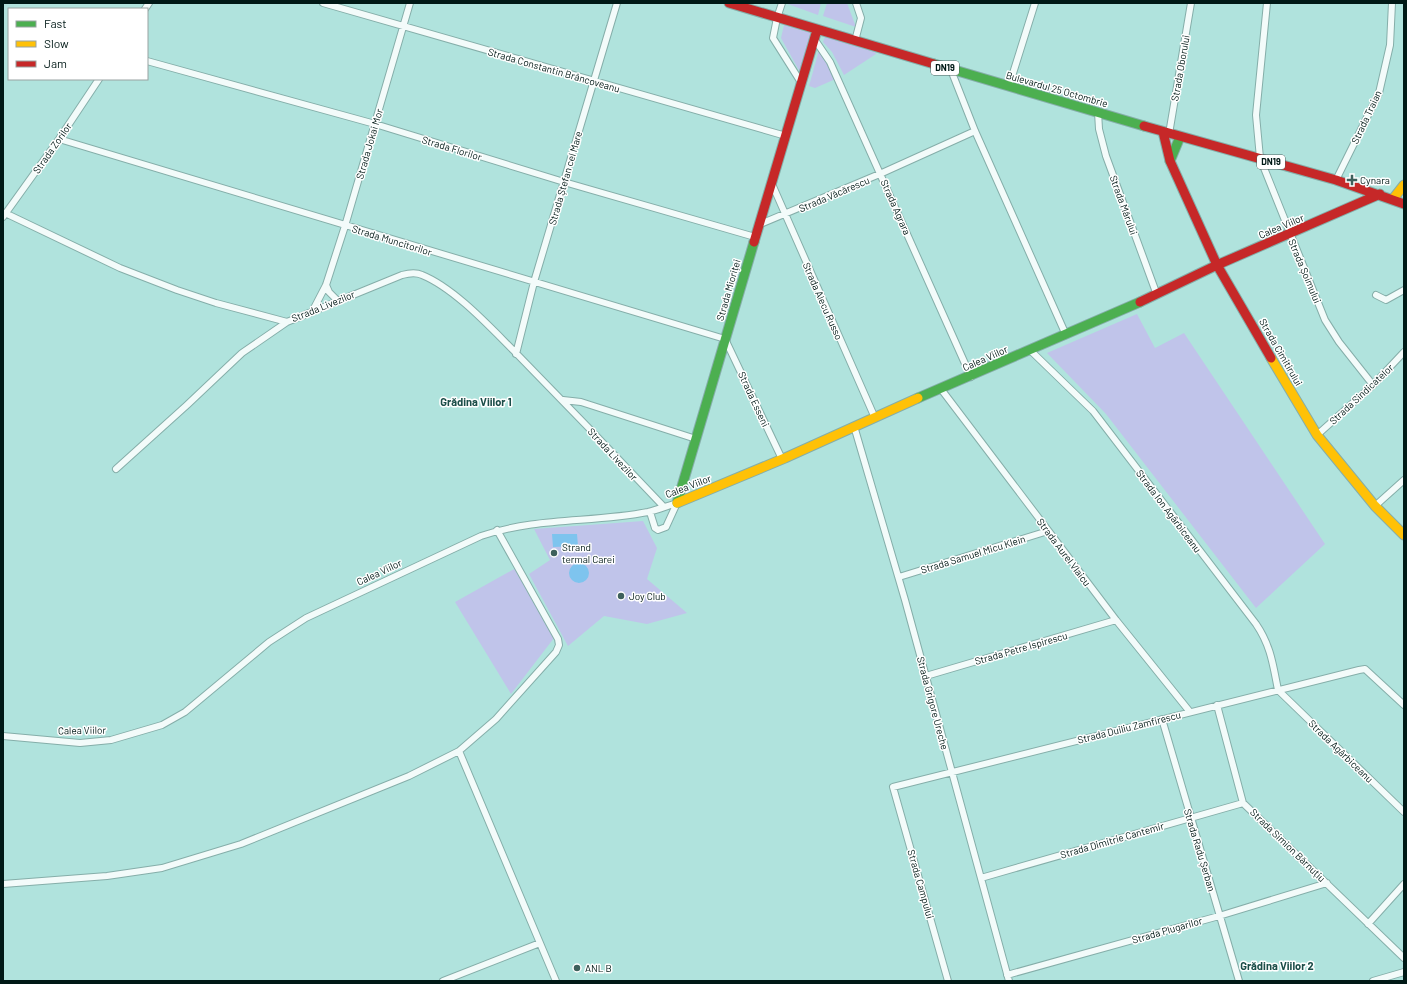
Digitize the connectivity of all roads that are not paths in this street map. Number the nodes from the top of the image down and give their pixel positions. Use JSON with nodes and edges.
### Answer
{"nodes":[{"id":1,"x":323,"y":3,"type":"edge"},
{"id":2,"x":410,"y":3,"type":"edge"},
{"id":3,"x":617,"y":3,"type":"edge"},
{"id":4,"x":729,"y":3,"type":"edge"},
{"id":5,"x":782,"y":3,"type":"edge"},
{"id":6,"x":856,"y":3,"type":"edge"},
{"id":7,"x":1034,"y":3,"type":"edge"},
{"id":8,"x":1191,"y":3,"type":"edge"},
{"id":9,"x":1267,"y":3,"type":"edge"},
{"id":10,"x":1392,"y":3,"type":"edge"},
{"id":11,"x":777,"y":18,"type":"junction"},
{"id":12,"x":403,"y":27,"type":"junction"},
{"id":13,"x":817,"y":30,"type":"junction"},
{"id":14,"x":815,"y":40,"type":"junction"},
{"id":15,"x":855,"y":41,"type":"junction"},
{"id":16,"x":148,"y":61,"type":"edge"},
{"id":17,"x":951,"y":70,"type":"junction"},
{"id":18,"x":98,"y":80,"type":"edge"},
{"id":19,"x":593,"y":81,"type":"junction"},
{"id":20,"x":802,"y":84,"type":"junction"},
{"id":21,"x":1009,"y":86,"type":"junction"},
{"id":22,"x":1098,"y":112,"type":"junction"},
{"id":23,"x":375,"y":124,"type":"junction"},
{"id":24,"x":975,"y":131,"type":"junction"},
{"id":25,"x":1166,"y":133,"type":"junction"},
{"id":26,"x":786,"y":136,"type":"junction"},
{"id":27,"x":1180,"y":137,"type":"junction"},
{"id":28,"x":59,"y":139,"type":"junction"},
{"id":29,"x":1260,"y":158,"type":"junction"},
{"id":30,"x":1170,"y":161,"type":"junction"},
{"id":31,"x":882,"y":173,"type":"junction"},
{"id":32,"x":1336,"y":180,"type":"junction"},
{"id":33,"x":564,"y":182,"type":"junction"},
{"id":34,"x":772,"y":184,"type":"junction"},
{"id":35,"x":1404,"y":185,"type":"edge"},
{"id":36,"x":1380,"y":194,"type":"junction"},
{"id":37,"x":1393,"y":199,"type":"junction"},
{"id":38,"x":1404,"y":204,"type":"edge"},
{"id":39,"x":4,"y":215,"type":"edge"},
{"id":40,"x":784,"y":215,"type":"junction"},
{"id":41,"x":758,"y":225,"type":"junction"},
{"id":42,"x":345,"y":226,"type":"junction"},
{"id":43,"x":1289,"y":234,"type":"junction"},
{"id":44,"x":755,"y":237,"type":"junction"},
{"id":45,"x":1217,"y":265,"type":"junction"},
{"id":46,"x":534,"y":282,"type":"junction"},
{"id":47,"x":326,"y":285,"type":"junction"},
{"id":48,"x":1404,"y":290,"type":"edge"},
{"id":49,"x":1157,"y":295,"type":"junction"},
{"id":50,"x":1376,"y":295,"type":"dead end"},
{"id":51,"x":338,"y":301,"type":"junction"},
{"id":52,"x":312,"y":312,"type":"junction"},
{"id":53,"x":287,"y":322,"type":"junction"},
{"id":54,"x":1066,"y":335,"type":"junction"},
{"id":55,"x":725,"y":339,"type":"junction"},
{"id":56,"x":1030,"y":350,"type":"junction"},
{"id":57,"x":1404,"y":352,"type":"edge"},
{"id":58,"x":516,"y":354,"type":"junction"},
{"id":59,"x":971,"y":377,"type":"junction"},
{"id":60,"x":1373,"y":385,"type":"junction"},
{"id":61,"x":941,"y":389,"type":"junction"},
{"id":62,"x":563,"y":400,"type":"junction"},
{"id":63,"x":875,"y":418,"type":"junction"},
{"id":64,"x":854,"y":426,"type":"junction"},
{"id":65,"x":1317,"y":436,"type":"junction"},
{"id":66,"x":696,"y":439,"type":"junction"},
{"id":67,"x":782,"y":459,"type":"junction"},
{"id":68,"x":116,"y":469,"type":"dead end"},
{"id":69,"x":1404,"y":480,"type":"edge"},
{"id":70,"x":677,"y":503,"type":"junction"},
{"id":71,"x":1375,"y":506,"type":"junction"},
{"id":72,"x":664,"y":507,"type":"junction"},
{"id":73,"x":650,"y":512,"type":"junction"},
{"id":74,"x":498,"y":530,"type":"junction"},
{"id":75,"x":1048,"y":531,"type":"junction"},
{"id":76,"x":1404,"y":535,"type":"edge"},
{"id":77,"x":899,"y":577,"type":"junction"},
{"id":78,"x":1116,"y":620,"type":"junction"},
{"id":79,"x":926,"y":676,"type":"junction"},
{"id":80,"x":1278,"y":690,"type":"junction"},
{"id":81,"x":1216,"y":705,"type":"junction"},
{"id":82,"x":1404,"y":705,"type":"edge"},
{"id":83,"x":1190,"y":712,"type":"junction"},
{"id":84,"x":1162,"y":719,"type":"junction"},
{"id":85,"x":3,"y":736,"type":"edge"},
{"id":86,"x":460,"y":751,"type":"junction"},
{"id":87,"x":952,"y":771,"type":"junction"},
{"id":88,"x":893,"y":787,"type":"joint"},
{"id":89,"x":1243,"y":803,"type":"junction"},
{"id":90,"x":1404,"y":812,"type":"edge"},
{"id":91,"x":1190,"y":817,"type":"junction"},
{"id":92,"x":981,"y":878,"type":"junction"},
{"id":93,"x":1327,"y":883,"type":"junction"},
{"id":94,"x":3,"y":884,"type":"edge"},
{"id":95,"x":1404,"y":884,"type":"edge"},
{"id":96,"x":1220,"y":916,"type":"junction"},
{"id":97,"x":1368,"y":924,"type":"junction"},
{"id":98,"x":540,"y":943,"type":"junction"},
{"id":99,"x":1404,"y":958,"type":"edge"},
{"id":100,"x":1404,"y":972,"type":"edge"},
{"id":101,"x":1008,"y":978,"type":"edge"},
{"id":102,"x":443,"y":981,"type":"edge"},
{"id":103,"x":556,"y":981,"type":"edge"},
{"id":104,"x":948,"y":981,"type":"edge"},
{"id":105,"x":1239,"y":981,"type":"edge"},
{"id":106,"x":1372,"y":981,"type":"edge"}],
"edges":[{"from":1,"to":12,"type":"street","name":"Strada Constantin Brâncoveanu"},
{"from":2,"to":12,"type":"street","name":"Strada Jokai Mor"},
{"from":3,"to":19,"type":"street","name":"Strada Ștefan cel Mare"},
{"from":4,"to":11,"type":"street","name":"Bulevardul 25 Octombrie","number":"DN19"},
{"from":5,"to":11,"type":"street"},
{"from":6,"to":15,"type":"street"},
{"from":7,"to":21,"type":"street"},
{"from":8,"to":25,"type":"street","name":"Strada Oborului"},
{"from":9,"to":29,"type":"street","name":"Strada Șoimului"},
{"from":10,"to":32,"type":"street","name":"Strada Traian"},
{"from":11,"to":13,"type":"street","name":"Bulevardul 25 Octombrie","number":"DN19"},
{"from":11,"to":20,"type":"street"},
{"from":12,"to":19,"type":"street","name":"Strada Constantin Brâncoveanu"},
{"from":12,"to":23,"type":"street","name":"Strada Jokai Mor"},
{"from":13,"to":14,"type":"street","name":"Strada Mioriței"},
{"from":13,"to":15,"type":"street","name":"Bulevardul 25 Octombrie","number":"DN19"},
{"from":14,"to":20,"type":"street","name":"Strada Mioriței"},
{"from":14,"to":31,"type":"street","name":"Strada Agrara"},
{"from":15,"to":17,"type":"street","name":"Bulevardul 25 Octombrie","number":"DN19"},
{"from":16,"to":23,"type":"street","name":"Strada Florilor"},
{"from":17,"to":21,"type":"street","name":"Bulevardul 25 Octombrie","number":"DN19"},
{"from":17,"to":24,"type":"street"},
{"from":18,"to":28,"type":"street","name":"Strada Zorilor"},
{"from":19,"to":26,"type":"street","name":"Strada Constantin Brâncoveanu"},
{"from":19,"to":33,"type":"street","name":"Strada Ștefan cel Mare"},
{"from":20,"to":26,"type":"street","name":"Strada Mioriței"},
{"from":21,"to":22,"type":"street","name":"Bulevardul 25 Octombrie","number":"DN19"},
{"from":22,"to":25,"type":"street","name":"Bulevardul 25 Octombrie","number":"DN19"},
{"from":22,"to":49,"type":"street","name":"Strada Mărului"},
{"from":23,"to":33,"type":"street","name":"Strada Florilor"},
{"from":23,"to":42,"type":"street","name":"Strada Jokai Mor"},
{"from":24,"to":31,"type":"street","name":"Strada Văcărescu"},
{"from":24,"to":54,"type":"street"},
{"from":25,"to":27,"type":"street","name":"Bulevardul 25 Octombrie","number":"DN19"},
{"from":25,"to":30,"type":"street","name":"Strada Cimitirului"},
{"from":26,"to":34,"type":"street","name":"Strada Mioriței"},
{"from":27,"to":29,"type":"street","name":"Bulevardul 25 Octombrie","number":"DN19"},
{"from":27,"to":30,"type":"street"},
{"from":28,"to":39,"type":"street","name":"Strada Zorilor"},
{"from":28,"to":42,"type":"street","name":"Strada Muncitorilor"},
{"from":29,"to":32,"type":"street","name":"Bulevardul 25 Octombrie","number":"DN19"},
{"from":29,"to":43,"type":"street","name":"Strada Șoimului"},
{"from":30,"to":45,"type":"street","name":"Strada Cimitirului"},
{"from":31,"to":40,"type":"street","name":"Strada Văcărescu"},
{"from":31,"to":59,"type":"street","name":"Strada Agrara"},
{"from":32,"to":36,"type":"street","name":"Bulevardul 25 Octombrie","number":"DN19"},
{"from":33,"to":44,"type":"street","name":"Strada Florilor"},
{"from":33,"to":46,"type":"street","name":"Strada Ștefan cel Mare"},
{"from":34,"to":40,"type":"street","name":"Strada Alecu Russo"},
{"from":34,"to":41,"type":"street","name":"Strada Mioriței"},
{"from":35,"to":37,"type":"street"},
{"from":36,"to":37,"type":"street","number":"DN19"},
{"from":36,"to":43,"type":"street","name":"Calea Viilor"},
{"from":37,"to":38,"type":"street","number":"DN19"},
{"from":39,"to":53,"type":"street","name":"Strada Livezilor"},
{"from":40,"to":41,"type":"street","name":"Strada Văcărescu"},
{"from":40,"to":63,"type":"street","name":"Strada Alecu Russo"},
{"from":41,"to":44,"type":"street","name":"Strada Mioriței"},
{"from":42,"to":46,"type":"street","name":"Strada Muncitorilor"},
{"from":42,"to":47,"type":"street","name":"Strada Jokai Mor"},
{"from":43,"to":45,"type":"street","name":"Calea Viilor"},
{"from":43,"to":60,"type":"street","name":"Strada Șoimului"},
{"from":44,"to":55,"type":"street","name":"Strada Mioriței"},
{"from":45,"to":49,"type":"street","name":"Calea Viilor"},
{"from":45,"to":65,"type":"street","name":"Strada Cimitirului"},
{"from":46,"to":55,"type":"street","name":"Strada Muncitorilor"},
{"from":46,"to":58,"type":"street","name":"Strada Ștefan cel Mare"},
{"from":47,"to":51,"type":"street"},
{"from":47,"to":52,"type":"street","name":"Strada Jokai Mor"},
{"from":48,"to":50,"type":"street"},
{"from":49,"to":54,"type":"street","name":"Calea Viilor"},
{"from":51,"to":52,"type":"street","name":"Strada Livezilor"},
{"from":51,"to":58,"type":"street","name":"Strada Livezilor"},
{"from":52,"to":53,"type":"street","name":"Strada Livezilor"},
{"from":53,"to":68,"type":"street"},
{"from":54,"to":56,"type":"street","name":"Calea Viilor"},
{"from":55,"to":66,"type":"street","name":"Strada Mioriței"},
{"from":55,"to":67,"type":"street","name":"Strada Esseni"},
{"from":56,"to":59,"type":"street","name":"Calea Viilor"},
{"from":56,"to":80,"type":"street","name":"Strada Ion Agârbiceanu"},
{"from":57,"to":60,"type":"street","name":"Strada Sindicatelor"},
{"from":58,"to":62,"type":"street","name":"Strada Livezilor"},
{"from":59,"to":61,"type":"street","name":"Calea Viilor"},
{"from":60,"to":65,"type":"street","name":"Strada Sindicatelor"},
{"from":61,"to":63,"type":"street","name":"Calea Viilor"},
{"from":61,"to":75,"type":"street","name":"Strada Aurel Vlaicu"},
{"from":62,"to":66,"type":"street"},
{"from":62,"to":72,"type":"street","name":"Strada Livezilor"},
{"from":63,"to":64,"type":"street","name":"Calea Viilor"},
{"from":64,"to":67,"type":"street","name":"Calea Viilor"},
{"from":64,"to":77,"type":"street","name":"Strada Grigore Ureche"},
{"from":65,"to":71,"type":"street","name":"Strada Cimitirului"},
{"from":66,"to":70,"type":"street","name":"Strada Mioriței"},
{"from":67,"to":70,"type":"street","name":"Calea Viilor"},
{"from":69,"to":71,"type":"street"},
{"from":70,"to":72,"type":"street","name":"Calea Viilor"},
{"from":70,"to":73,"type":"street"},
{"from":71,"to":76,"type":"street","name":"Strada Cimitirului"},
{"from":72,"to":73,"type":"street","name":"Calea Viilor"},
{"from":73,"to":74,"type":"street","name":"Calea Viilor"},
{"from":74,"to":85,"type":"street","name":"Calea Viilor"},
{"from":74,"to":86,"type":"street"},
{"from":75,"to":77,"type":"street","name":"Strada Samuel Micu Klein"},
{"from":75,"to":78,"type":"street","name":"Strada Aurel Vlaicu"},
{"from":77,"to":79,"type":"street","name":"Strada Grigore Ureche"},
{"from":78,"to":79,"type":"street","name":"Strada Petre Ispirescu"},
{"from":78,"to":83,"type":"street","name":"Strada Aurel Vlaicu"},
{"from":79,"to":87,"type":"street","name":"Strada Grigore Ureche"},
{"from":80,"to":81,"type":"street","name":"Strada Duiliu Zamfirescu"},
{"from":80,"to":82,"type":"street","name":"Strada Duiliu Zamfirescu"},
{"from":80,"to":90,"type":"street","name":"Strada Agârbiceanu"},
{"from":81,"to":83,"type":"street","name":"Strada Duiliu Zamfirescu"},
{"from":81,"to":89,"type":"street","name":"Strada Simion Bărnuțiu"},
{"from":83,"to":84,"type":"street","name":"Strada Duiliu Zamfirescu"},
{"from":84,"to":87,"type":"street","name":"Strada Duiliu Zamfirescu"},
{"from":84,"to":91,"type":"street","name":"Strada Radu Șerban"},
{"from":86,"to":94,"type":"street"},
{"from":86,"to":98,"type":"street"},
{"from":87,"to":88,"type":"street","name":"Strada Duiliu Zamfirescu"},
{"from":87,"to":92,"type":"street","name":"Strada Grigore Ureche"},
{"from":88,"to":104,"type":"street","name":"Strada Campului"},
{"from":89,"to":91,"type":"street","name":"Strada Dimitrie Cantemir"},
{"from":89,"to":93,"type":"street","name":"Strada Simion Bărnuțiu"},
{"from":91,"to":92,"type":"street","name":"Strada Dimitrie Cantemir"},
{"from":91,"to":96,"type":"street","name":"Strada Radu Șerban"},
{"from":92,"to":101,"type":"street","name":"Strada Grigore Ureche"},
{"from":93,"to":96,"type":"street","name":"Strada Plugarilor"},
{"from":93,"to":97,"type":"street","name":"Strada Simion Bărnuțiu"},
{"from":95,"to":97,"type":"street"},
{"from":96,"to":101,"type":"street","name":"Strada Plugarilor"},
{"from":96,"to":105,"type":"street","name":"Strada Radu Șerban"},
{"from":97,"to":99,"type":"street","name":"Strada Simion Bărnuțiu"},
{"from":98,"to":102,"type":"street"},
{"from":98,"to":103,"type":"street"},
{"from":100,"to":106,"type":"street"}]}
